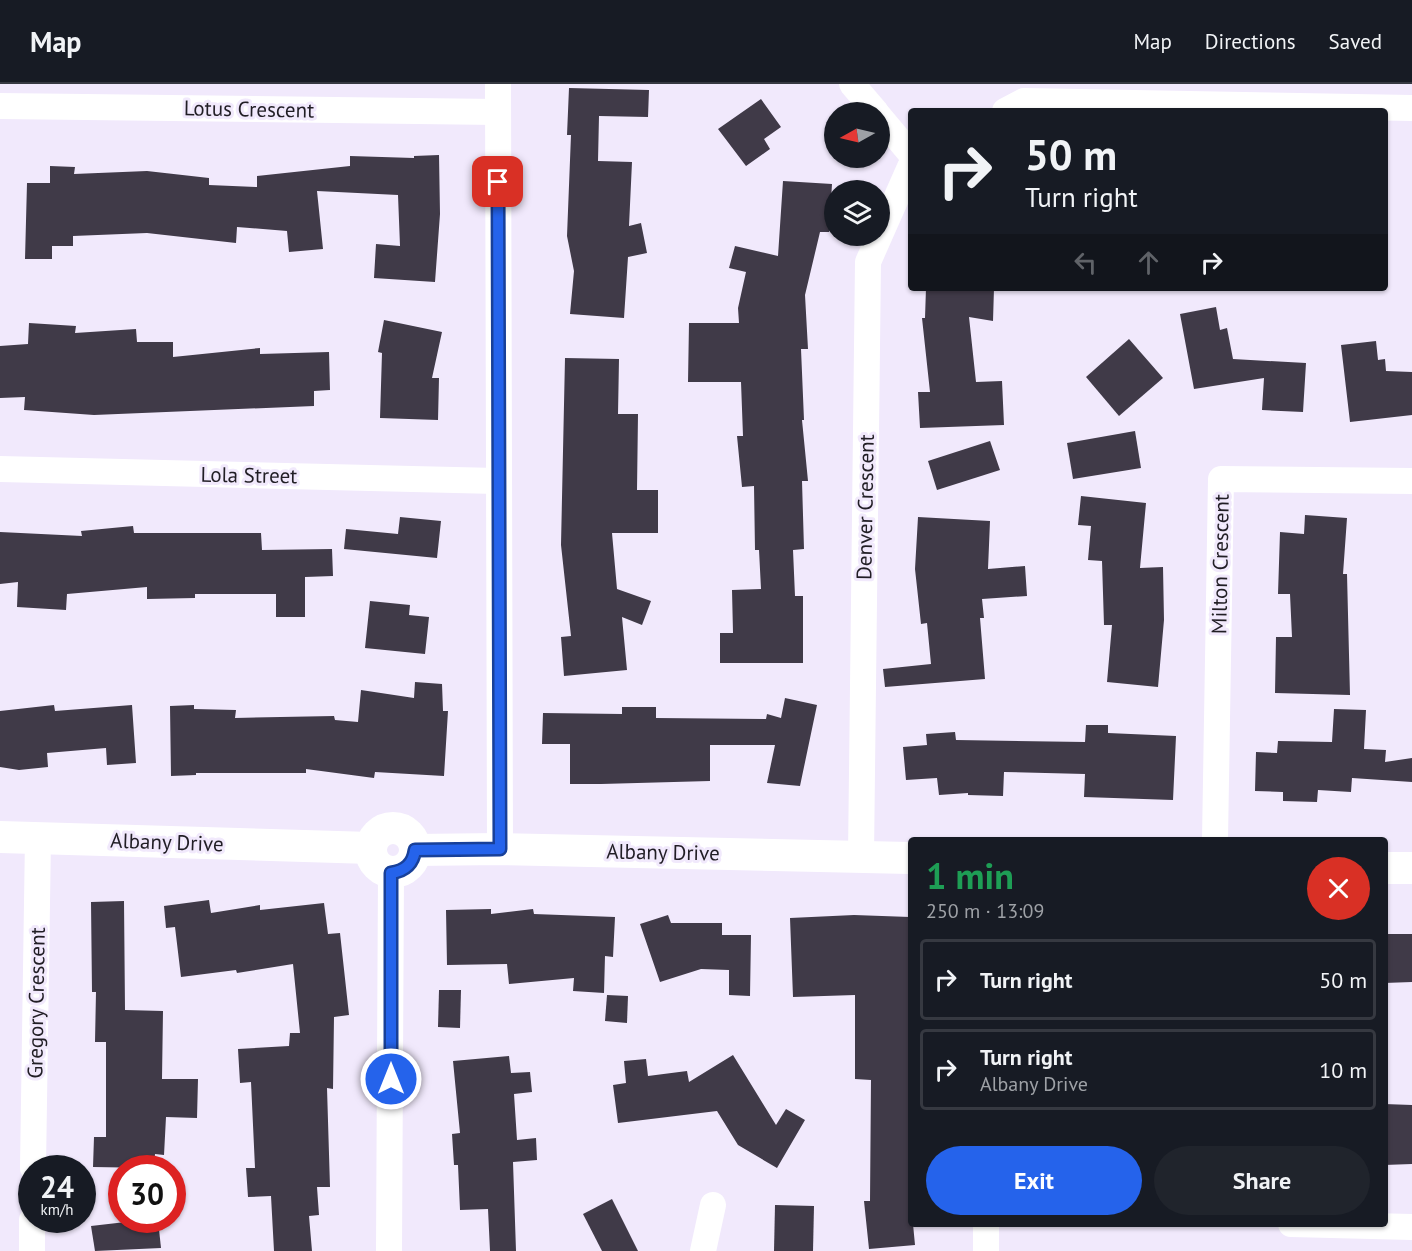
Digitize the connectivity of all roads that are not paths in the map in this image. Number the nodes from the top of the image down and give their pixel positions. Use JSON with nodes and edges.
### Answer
{"nodes":[{"id":1,"x":498,"y":84,"type":"edge"},
{"id":2,"x":852,"y":84,"type":"edge"},
{"id":3,"x":867,"y":102,"type":"edge"},
{"id":4,"x":0,"y":106,"type":"edge"},
{"id":5,"x":1011,"y":108,"type":"edge"},
{"id":6,"x":1412,"y":108,"type":"edge"},
{"id":7,"x":498,"y":112,"type":"junction"},
{"id":8,"x":890,"y":129,"type":"edge"},
{"id":9,"x":908,"y":151,"type":"edge"},
{"id":10,"x":908,"y":171,"type":"edge"},
{"id":11,"x":0,"y":469,"type":"edge"},
{"id":12,"x":497,"y":481,"type":"junction"},
{"id":13,"x":1412,"y":481,"type":"edge"},
{"id":14,"x":0,"y":837,"type":"edge"},
{"id":15,"x":39,"y":837,"type":"junction"},
{"id":16,"x":1215,"y":837,"type":"edge"},
{"id":17,"x":370,"y":848,"type":"junction"},
{"id":18,"x":500,"y":849,"type":"junction"},
{"id":19,"x":415,"y":850,"type":"junction"},
{"id":20,"x":861,"y":856,"type":"junction"},
{"id":21,"x":908,"y":858,"type":"edge"},
{"id":22,"x":1388,"y":867,"type":"edge"},
{"id":23,"x":1412,"y":868,"type":"edge"},
{"id":24,"x":391,"y":873,"type":"junction"},
{"id":25,"x":33,"y":1155,"type":"edge"},
{"id":26,"x":712,"y":1205,"type":"dead end"},
{"id":27,"x":1388,"y":1226,"type":"edge"},
{"id":28,"x":987,"y":1227,"type":"edge"},
{"id":29,"x":1412,"y":1227,"type":"edge"},
{"id":30,"x":32,"y":1233,"type":"edge"},
{"id":31,"x":32,"y":1251,"type":"edge"},
{"id":32,"x":389,"y":1251,"type":"edge"},
{"id":33,"x":703,"y":1251,"type":"edge"},
{"id":34,"x":986,"y":1251,"type":"edge"}],
"edges":[{"from":1,"to":7,"type":"street"},
{"from":2,"to":3,"type":"street"},
{"from":4,"to":7,"type":"street","name":"Lotus Crescent"},
{"from":5,"to":6,"type":"street"},
{"from":7,"to":12,"type":"street"},
{"from":8,"to":9,"type":"street"},
{"from":10,"to":20,"type":"street","name":"Denver Crescent"},
{"from":11,"to":12,"type":"street","name":"Lola Street"},
{"from":12,"to":18,"type":"street"},
{"from":13,"to":16,"type":"street","name":"Milton Crescent"},
{"from":14,"to":15,"type":"street","name":"Albany Drive"},
{"from":15,"to":17,"type":"street","name":"Albany Drive"},
{"from":15,"to":25,"type":"street","name":"Gregory Crescent"},
{"from":17,"to":19,"type":"street"},
{"from":17,"to":24,"type":"street"},
{"from":18,"to":19,"type":"street","name":"Albany Drive"},
{"from":18,"to":20,"type":"street","name":"Albany Drive"},
{"from":19,"to":24,"type":"street"},
{"from":20,"to":21,"type":"street","name":"Albany Drive"},
{"from":22,"to":23,"type":"street"},
{"from":24,"to":32,"type":"street"},
{"from":26,"to":33,"type":"street"},
{"from":27,"to":29,"type":"street"},
{"from":28,"to":34,"type":"street"},
{"from":30,"to":31,"type":"street"}]}
